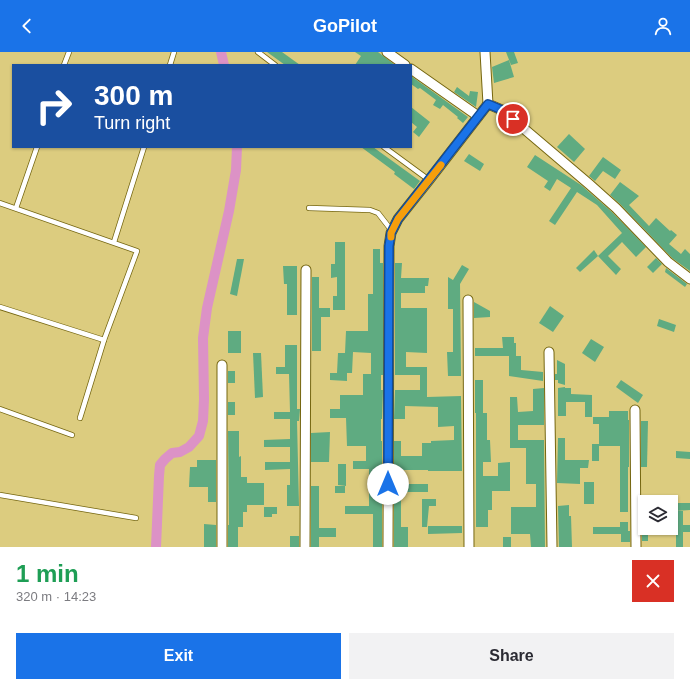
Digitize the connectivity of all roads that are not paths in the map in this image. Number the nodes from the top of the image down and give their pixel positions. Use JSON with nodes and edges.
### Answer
{"nodes":[{"id":1,"x":69,"y":52,"type":"edge"},
{"id":2,"x":174,"y":52,"type":"edge"},
{"id":3,"x":258,"y":52,"type":"edge"},
{"id":4,"x":387,"y":52,"type":"edge"},
{"id":5,"x":485,"y":52,"type":"edge"},
{"id":6,"x":64,"y":64,"type":"edge"},
{"id":7,"x":170,"y":64,"type":"edge"},
{"id":8,"x":274,"y":64,"type":"edge"},
{"id":9,"x":404,"y":64,"type":"edge"},
{"id":10,"x":412,"y":70,"type":"edge"},
{"id":11,"x":488,"y":104,"type":"junction"},
{"id":12,"x":478,"y":116,"type":"junction"},
{"id":13,"x":37,"y":148,"type":"edge"},
{"id":14,"x":144,"y":148,"type":"edge"},
{"id":15,"x":385,"y":148,"type":"edge"},
{"id":16,"x":429,"y":180,"type":"junction"},
{"id":17,"x":0,"y":203,"type":"edge"},
{"id":18,"x":16,"y":208,"type":"junction"},
{"id":19,"x":309,"y":208,"type":"dead end"},
{"id":20,"x":392,"y":231,"type":"junction"},
{"id":21,"x":114,"y":242,"type":"junction"},
{"id":22,"x":306,"y":270,"type":"dead end"},
{"id":23,"x":690,"y":279,"type":"edge"},
{"id":24,"x":468,"y":300,"type":"dead end"},
{"id":25,"x":0,"y":307,"type":"edge"},
{"id":26,"x":104,"y":340,"type":"junction"},
{"id":27,"x":549,"y":352,"type":"dead end"},
{"id":28,"x":222,"y":365,"type":"dead end"},
{"id":29,"x":0,"y":409,"type":"edge"},
{"id":30,"x":635,"y":410,"type":"dead end"},
{"id":31,"x":80,"y":418,"type":"dead end"},
{"id":32,"x":72,"y":435,"type":"dead end"},
{"id":33,"x":0,"y":495,"type":"edge"},
{"id":34,"x":136,"y":518,"type":"dead end"},
{"id":35,"x":222,"y":547,"type":"edge"},
{"id":36,"x":305,"y":547,"type":"edge"},
{"id":37,"x":388,"y":547,"type":"edge"},
{"id":38,"x":469,"y":547,"type":"edge"},
{"id":39,"x":552,"y":547,"type":"edge"},
{"id":40,"x":636,"y":547,"type":"edge"}],
"edges":[{"from":1,"to":6,"type":"lane"},
{"from":2,"to":7,"type":"lane"},
{"from":3,"to":8,"type":"lane"},
{"from":4,"to":9,"type":"street"},
{"from":5,"to":11,"type":"street"},
{"from":10,"to":12,"type":"street"},
{"from":11,"to":12,"type":"street"},
{"from":11,"to":23,"type":"street"},
{"from":12,"to":16,"type":"street"},
{"from":13,"to":18,"type":"lane"},
{"from":14,"to":21,"type":"lane"},
{"from":15,"to":16,"type":"lane"},
{"from":16,"to":20,"type":"street"},
{"from":17,"to":18,"type":"lane"},
{"from":18,"to":21,"type":"lane"},
{"from":19,"to":20,"type":"lane"},
{"from":20,"to":37,"type":"street"},
{"from":21,"to":26,"type":"lane"},
{"from":22,"to":36,"type":"street"},
{"from":24,"to":38,"type":"street"},
{"from":25,"to":26,"type":"lane"},
{"from":26,"to":31,"type":"lane"},
{"from":27,"to":39,"type":"street"},
{"from":28,"to":35,"type":"street"},
{"from":29,"to":32,"type":"lane"},
{"from":30,"to":40,"type":"street"},
{"from":33,"to":34,"type":"lane"}]}
